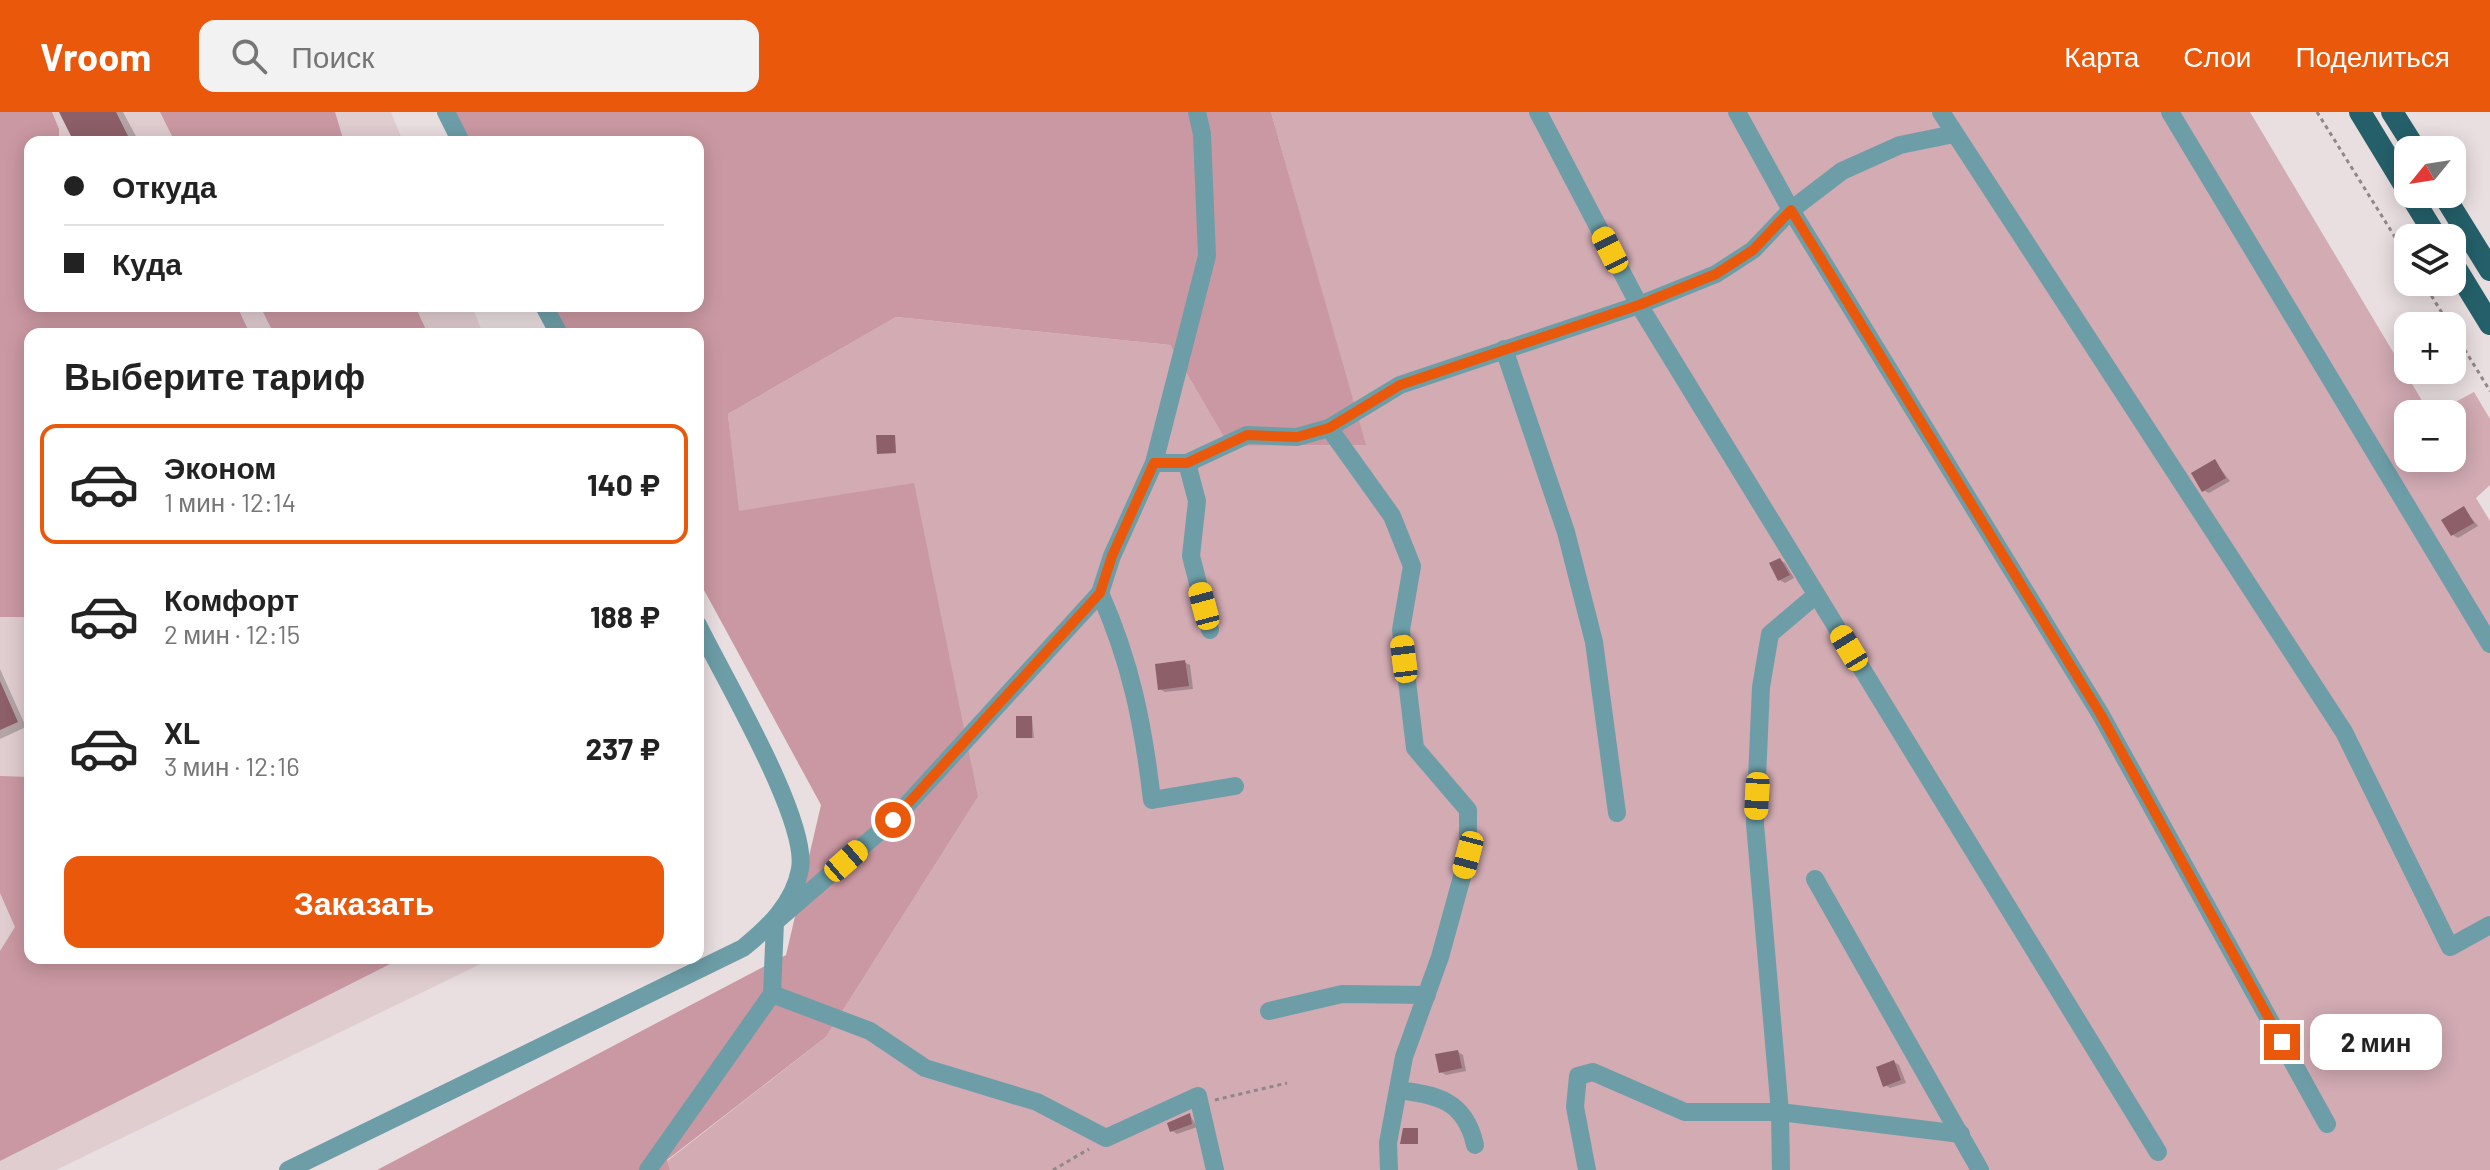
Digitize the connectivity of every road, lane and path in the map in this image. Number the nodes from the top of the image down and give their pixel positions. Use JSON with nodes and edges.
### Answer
{"nodes":[{"id":1,"x":446,"y":112,"type":"edge"},
{"id":2,"x":1197,"y":112,"type":"edge"},
{"id":3,"x":1538,"y":112,"type":"edge"},
{"id":4,"x":1737,"y":112,"type":"edge"},
{"id":5,"x":1941,"y":112,"type":"edge"},
{"id":6,"x":2170,"y":112,"type":"edge"},
{"id":7,"x":2317,"y":112,"type":"edge"},
{"id":8,"x":2360,"y":112,"type":"edge"},
{"id":9,"x":2392,"y":112,"type":"edge"},
{"id":10,"x":1954,"y":134,"type":"junction"},
{"id":11,"x":458,"y":136,"type":"edge"},
{"id":12,"x":2407,"y":136,"type":"edge"},
{"id":13,"x":2394,"y":168,"type":"edge"},
{"id":14,"x":2452,"y":208,"type":"edge"},
{"id":15,"x":1791,"y":210,"type":"junction"},
{"id":16,"x":2394,"y":236,"type":"edge"},
{"id":17,"x":2490,"y":270,"type":"edge"},
{"id":18,"x":2466,"y":285,"type":"edge"},
{"id":19,"x":1639,"y":305,"type":"junction"},
{"id":20,"x":2490,"y":324,"type":"edge"},
{"id":21,"x":1504,"y":349,"type":"junction"},
{"id":22,"x":2466,"y":352,"type":"edge"},
{"id":23,"x":2490,"y":391,"type":"edge"},
{"id":24,"x":1329,"y":428,"type":"junction"},
{"id":25,"x":1154,"y":463,"type":"junction"},
{"id":26,"x":1187,"y":463,"type":"junction"},
{"id":27,"x":1100,"y":593,"type":"junction"},
{"id":28,"x":1816,"y":595,"type":"junction"},
{"id":29,"x":1210,"y":630,"type":"dead end"},
{"id":30,"x":704,"y":637,"type":"edge"},
{"id":31,"x":2490,"y":644,"type":"edge"},
{"id":32,"x":1235,"y":786,"type":"dead end"},
{"id":33,"x":1617,"y":813,"type":"dead end"},
{"id":34,"x":1815,"y":879,"type":"dead end"},
{"id":35,"x":775,"y":922,"type":"junction"},
{"id":36,"x":2490,"y":925,"type":"edge"},
{"id":37,"x":772,"y":994,"type":"junction"},
{"id":38,"x":1427,"y":995,"type":"junction"},
{"id":39,"x":1269,"y":1011,"type":"dead end"},
{"id":40,"x":1287,"y":1083,"type":"dead end"},
{"id":41,"x":1398,"y":1090,"type":"junction"},
{"id":42,"x":1200,"y":1104,"type":"junction"},
{"id":43,"x":1780,"y":1112,"type":"junction"},
{"id":44,"x":2327,"y":1124,"type":"dead end"},
{"id":45,"x":1961,"y":1134,"type":"junction"},
{"id":46,"x":1106,"y":1138,"type":"junction"},
{"id":47,"x":1475,"y":1145,"type":"dead end"},
{"id":48,"x":2158,"y":1152,"type":"dead end"},
{"id":49,"x":288,"y":1170,"type":"edge"},
{"id":50,"x":648,"y":1170,"type":"edge"},
{"id":51,"x":1053,"y":1170,"type":"edge"},
{"id":52,"x":1215,"y":1170,"type":"edge"},
{"id":53,"x":1389,"y":1170,"type":"edge"},
{"id":54,"x":1587,"y":1170,"type":"edge"},
{"id":55,"x":1781,"y":1170,"type":"edge"},
{"id":56,"x":1980,"y":1170,"type":"edge"}],
"edges":[{"from":1,"to":11,"type":"lane"},
{"from":2,"to":25,"type":"lane"},
{"from":3,"to":19,"type":"lane"},
{"from":4,"to":15,"type":"lane"},
{"from":5,"to":10,"type":"lane"},
{"from":6,"to":31,"type":"lane"},
{"from":7,"to":16,"type":"path"},
{"from":8,"to":13,"type":"main road"},
{"from":9,"to":12,"type":"main road"},
{"from":10,"to":15,"type":"lane"},
{"from":10,"to":36,"type":"lane"},
{"from":14,"to":17,"type":"main road"},
{"from":15,"to":19,"type":"lane"},
{"from":15,"to":44,"type":"lane"},
{"from":18,"to":20,"type":"main road"},
{"from":19,"to":21,"type":"lane"},
{"from":19,"to":28,"type":"lane"},
{"from":21,"to":24,"type":"lane"},
{"from":21,"to":33,"type":"lane"},
{"from":22,"to":23,"type":"path"},
{"from":24,"to":26,"type":"lane"},
{"from":24,"to":38,"type":"lane"},
{"from":25,"to":26,"type":"lane"},
{"from":25,"to":27,"type":"lane"},
{"from":26,"to":29,"type":"lane"},
{"from":27,"to":32,"type":"lane"},
{"from":27,"to":35,"type":"lane"},
{"from":28,"to":43,"type":"lane"},
{"from":28,"to":48,"type":"lane"},
{"from":30,"to":35,"type":"lane"},
{"from":34,"to":45,"type":"lane"},
{"from":35,"to":37,"type":"lane"},
{"from":35,"to":49,"type":"lane"},
{"from":37,"to":46,"type":"lane"},
{"from":37,"to":50,"type":"lane"},
{"from":38,"to":39,"type":"lane"},
{"from":38,"to":41,"type":"lane"},
{"from":40,"to":42,"type":"path"},
{"from":41,"to":47,"type":"lane"},
{"from":41,"to":53,"type":"lane"},
{"from":42,"to":46,"type":"lane"},
{"from":42,"to":52,"type":"lane"},
{"from":43,"to":45,"type":"lane"},
{"from":43,"to":54,"type":"lane"},
{"from":43,"to":55,"type":"lane"},
{"from":45,"to":56,"type":"lane"},
{"from":46,"to":51,"type":"path"}]}
